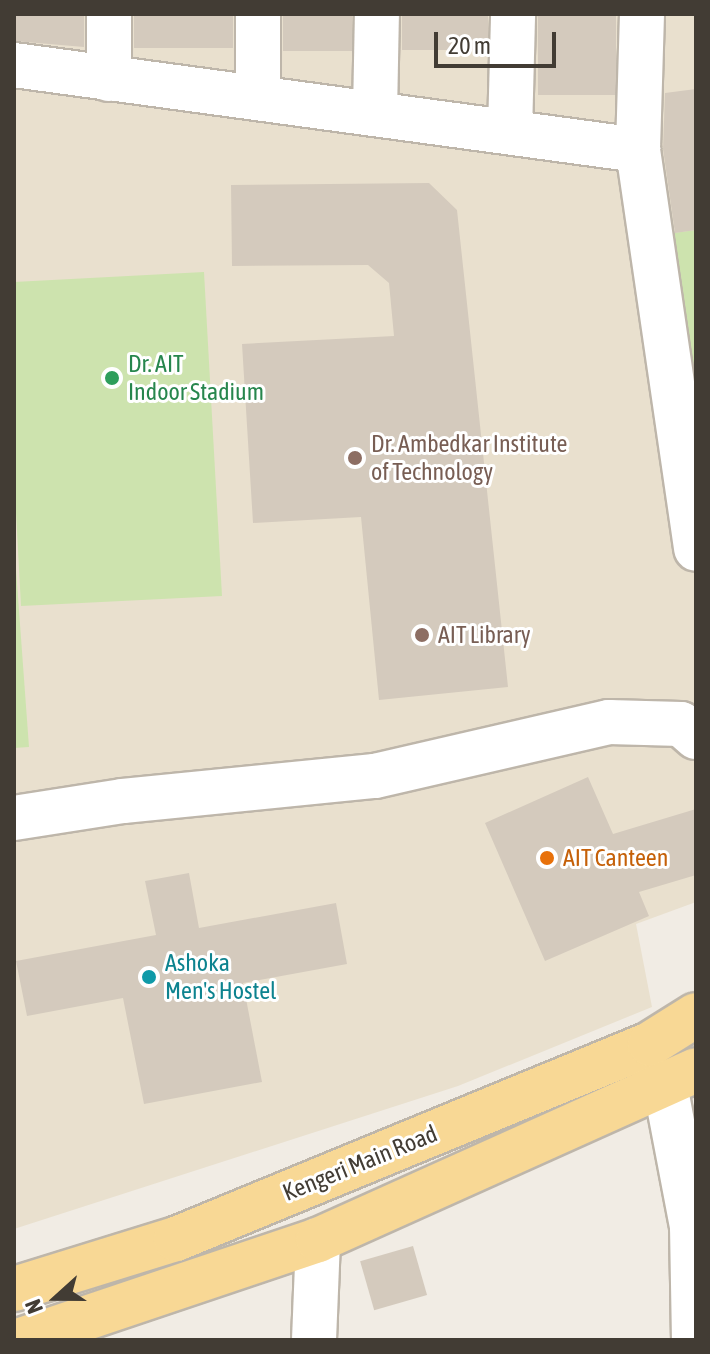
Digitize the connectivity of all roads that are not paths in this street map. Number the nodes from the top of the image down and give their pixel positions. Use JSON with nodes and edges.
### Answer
{"nodes":[{"id":1,"x":109,"y":14,"type":"edge"},
{"id":2,"x":258,"y":14,"type":"edge"},
{"id":3,"x":377,"y":14,"type":"edge"},
{"id":4,"x":513,"y":14,"type":"edge"},
{"id":5,"x":642,"y":14,"type":"edge"},
{"id":6,"x":14,"y":65,"type":"edge"},
{"id":7,"x":109,"y":79,"type":"junction"},
{"id":8,"x":258,"y":98,"type":"junction"},
{"id":9,"x":375,"y":114,"type":"junction"},
{"id":10,"x":510,"y":132,"type":"junction"},
{"id":11,"x":638,"y":150,"type":"junction"},
{"id":12,"x":696,"y":549,"type":"edge"},
{"id":13,"x":696,"y":737,"type":"edge"},
{"id":14,"x":14,"y":818,"type":"edge"},
{"id":15,"x":696,"y":1015,"type":"edge"},
{"id":16,"x":680,"y":1078,"type":"edge"},
{"id":17,"x":694,"y":1226,"type":"edge"},
{"id":18,"x":318,"y":1240,"type":"junction"},
{"id":19,"x":14,"y":1289,"type":"edge"},
{"id":20,"x":21,"y":1340,"type":"edge"},
{"id":21,"x":314,"y":1340,"type":"edge"},
{"id":22,"x":694,"y":1340,"type":"edge"}],
"edges":[{"from":1,"to":7,"type":"street"},
{"from":2,"to":8,"type":"street"},
{"from":3,"to":9,"type":"street"},
{"from":4,"to":10,"type":"street"},
{"from":5,"to":11,"type":"street"},
{"from":6,"to":7,"type":"street"},
{"from":7,"to":8,"type":"street"},
{"from":8,"to":9,"type":"street"},
{"from":9,"to":10,"type":"street"},
{"from":10,"to":11,"type":"street"},
{"from":11,"to":12,"type":"street"},
{"from":13,"to":14,"type":"street"},
{"from":15,"to":19,"type":"main road","name":"Kengeri Main Road"},
{"from":16,"to":17,"type":"street"},
{"from":16,"to":18,"type":"main road"},
{"from":17,"to":22,"type":"street"},
{"from":18,"to":20,"type":"main road"},
{"from":18,"to":21,"type":"street"}]}
